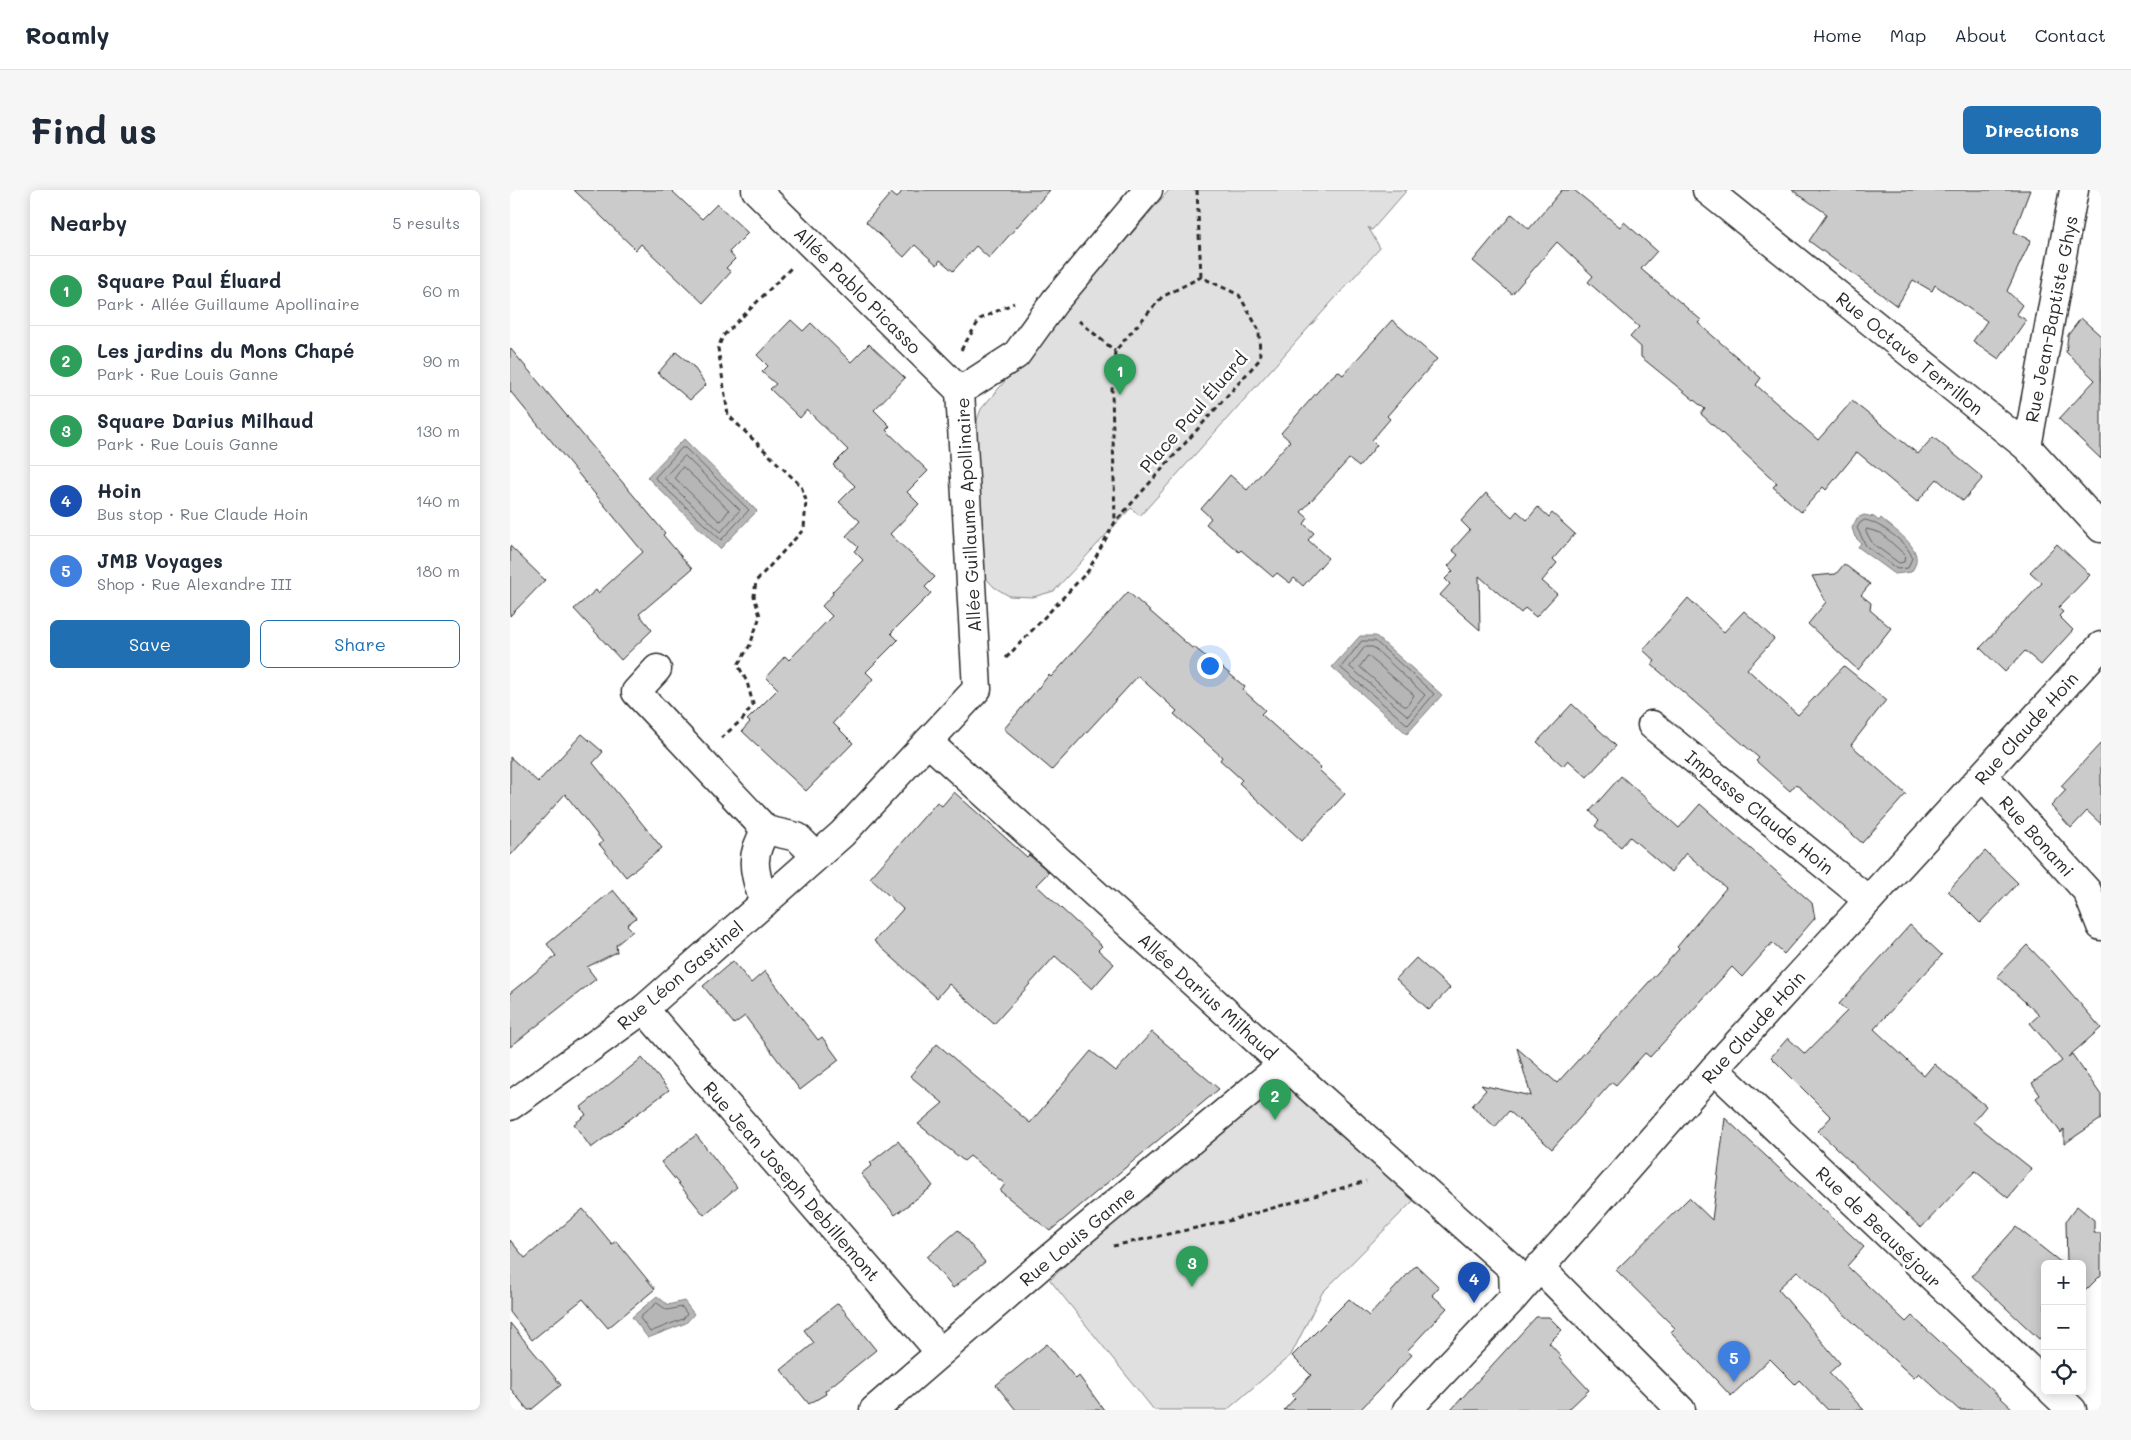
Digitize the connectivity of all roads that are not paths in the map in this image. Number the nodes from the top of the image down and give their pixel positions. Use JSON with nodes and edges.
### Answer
{"nodes":[{"id":1,"x":756,"y":190,"type":"edge"},
{"id":2,"x":1148,"y":190,"type":"edge"},
{"id":3,"x":1707,"y":190,"type":"edge"},
{"id":4,"x":2074,"y":190,"type":"edge"},
{"id":5,"x":951,"y":382,"type":"junction"},
{"id":6,"x":2027,"y":447,"type":"junction"},
{"id":7,"x":2101,"y":528,"type":"edge"},
{"id":8,"x":2101,"y":646,"type":"edge"},
{"id":9,"x":657,"y":669,"type":"dead end"},
{"id":10,"x":1652,"y":725,"type":"dead end"},
{"id":11,"x":928,"y":742,"type":"junction"},
{"id":12,"x":1984,"y":776,"type":"junction"},
{"id":13,"x":766,"y":830,"type":"junction"},
{"id":14,"x":816,"y":856,"type":"junction"},
{"id":15,"x":1868,"y":900,"type":"junction"},
{"id":16,"x":764,"y":903,"type":"junction"},
{"id":17,"x":2101,"y":926,"type":"edge"},
{"id":18,"x":644,"y":1009,"type":"junction"},
{"id":19,"x":1283,"y":1064,"type":"junction"},
{"id":20,"x":1714,"y":1069,"type":"junction"},
{"id":21,"x":510,"y":1106,"type":"edge"},
{"id":22,"x":1539,"y":1267,"type":"junction"},
{"id":23,"x":1514,"y":1297,"type":"junction"},
{"id":24,"x":940,"y":1352,"type":"junction"},
{"id":25,"x":2041,"y":1380,"type":"edge"},
{"id":26,"x":2056,"y":1395,"type":"edge"},
{"id":27,"x":874,"y":1410,"type":"edge"},
{"id":28,"x":1407,"y":1410,"type":"edge"},
{"id":29,"x":1681,"y":1410,"type":"edge"},
{"id":30,"x":2072,"y":1410,"type":"edge"}],
"edges":[{"from":1,"to":5,"type":"street","name":"Allée Pablo Picasso"},
{"from":2,"to":5,"type":"street","name":"Allée Guillaume Apollinaire"},
{"from":3,"to":6,"type":"street","name":"Rue Octave Terrillon"},
{"from":4,"to":6,"type":"street","name":"Rue Jean-Baptiste Ghys"},
{"from":5,"to":11,"type":"street","name":"Allée Guillaume Apollinaire"},
{"from":6,"to":7,"type":"street","name":"Rue Octave Terrillon"},
{"from":8,"to":12,"type":"street","name":"Rue Claude Hoin"},
{"from":9,"to":13,"type":"street"},
{"from":10,"to":15,"type":"street","name":"Impasse Claude Hoin"},
{"from":11,"to":14,"type":"street","name":"Rue Léon Gastinel"},
{"from":11,"to":19,"type":"street","name":"Allée Darius Milhaud"},
{"from":12,"to":15,"type":"street","name":"Rue Claude Hoin"},
{"from":12,"to":17,"type":"street","name":"Rue Bonami"},
{"from":13,"to":14,"type":"street"},
{"from":13,"to":16,"type":"street"},
{"from":14,"to":16,"type":"street","name":"Rue Léon Gastinel"},
{"from":15,"to":20,"type":"street","name":"Rue Claude Hoin"},
{"from":16,"to":18,"type":"street","name":"Rue Léon Gastinel"},
{"from":18,"to":21,"type":"street","name":"Rue Léon Gastinel"},
{"from":18,"to":24,"type":"street","name":"Rue Jean Joseph Debillemont"},
{"from":19,"to":23,"type":"street","name":"Allée Darius Milhaud"},
{"from":19,"to":24,"type":"street","name":"Rue Louis Ganne"},
{"from":20,"to":22,"type":"street","name":"Rue Claude Hoin"},
{"from":20,"to":25,"type":"street","name":"Rue de Beauséjour"},
{"from":22,"to":23,"type":"street","name":"Rue Claude Hoin"},
{"from":22,"to":29,"type":"street"},
{"from":23,"to":28,"type":"street","name":"Rue Claude Hoin"},
{"from":24,"to":27,"type":"street","name":"Rue Louis Ganne"},
{"from":26,"to":30,"type":"street"}]}
